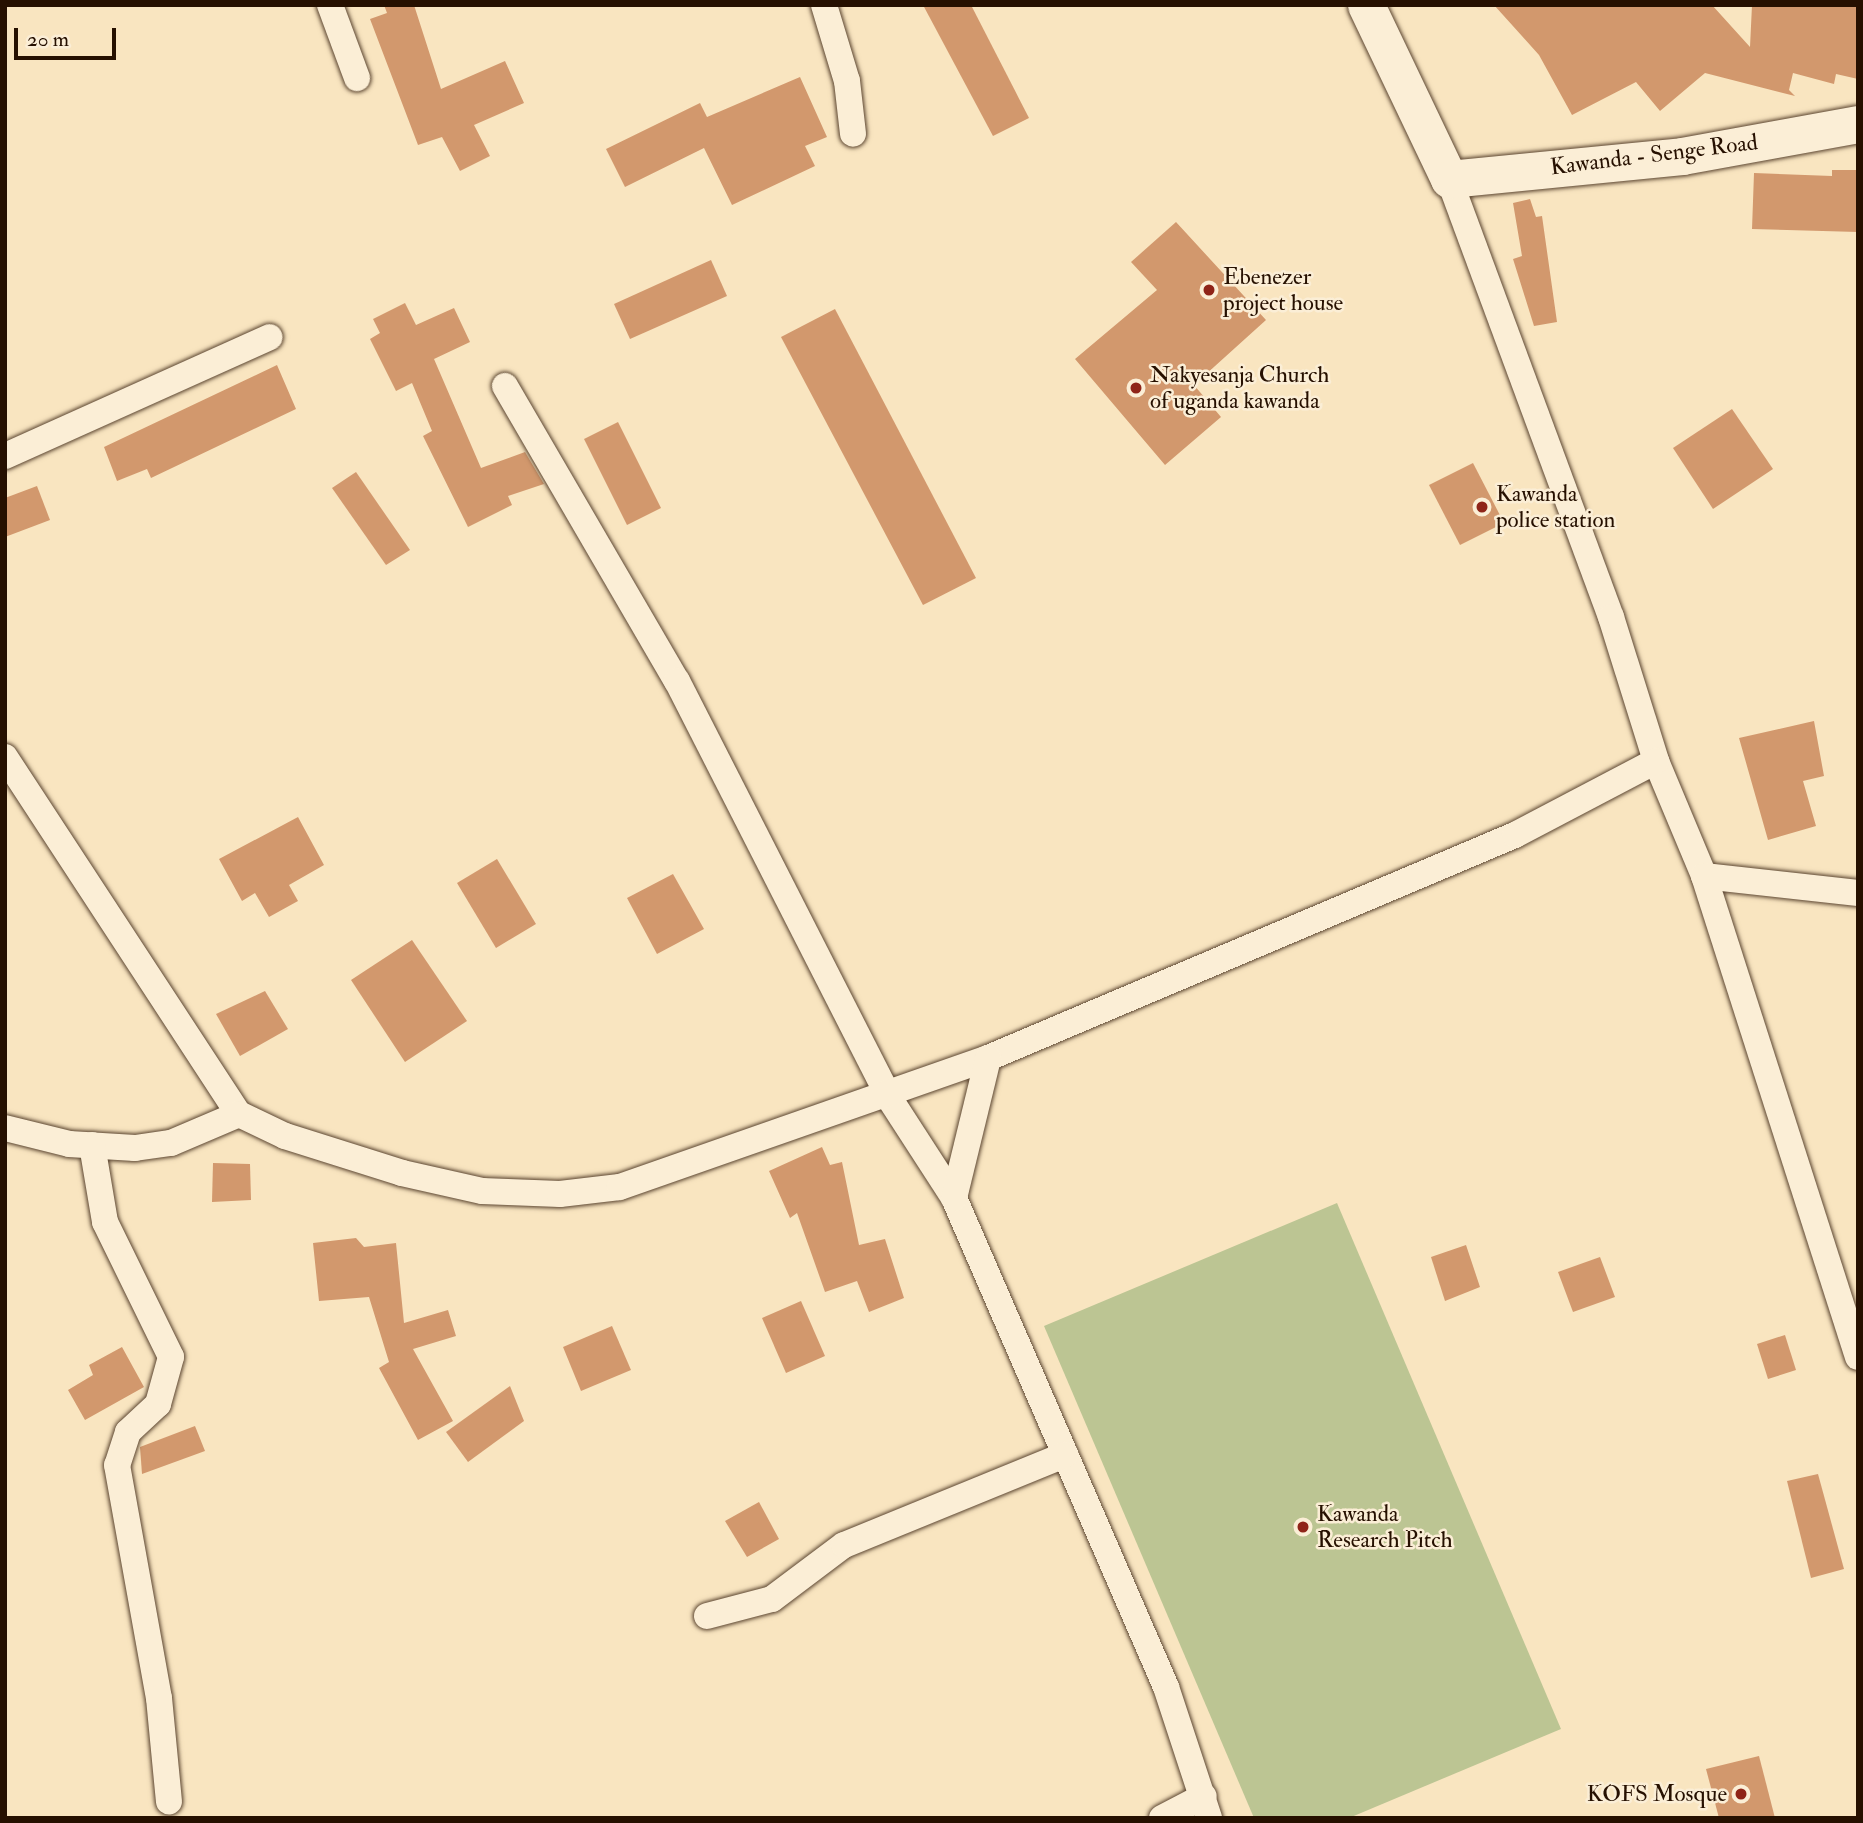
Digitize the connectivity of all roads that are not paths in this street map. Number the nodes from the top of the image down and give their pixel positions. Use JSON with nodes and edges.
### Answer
{"nodes":[{"id":1,"x":330,"y":5,"type":"edge"},
{"id":2,"x":824,"y":5,"type":"edge"},
{"id":3,"x":1366,"y":5,"type":"edge"},
{"id":4,"x":357,"y":78,"type":"dead end"},
{"id":5,"x":1858,"y":124,"type":"edge"},
{"id":6,"x":853,"y":134,"type":"dead end"},
{"id":7,"x":1449,"y":179,"type":"junction"},
{"id":8,"x":270,"y":337,"type":"dead end"},
{"id":9,"x":505,"y":386,"type":"dead end"},
{"id":10,"x":5,"y":456,"type":"edge"},
{"id":11,"x":5,"y":757,"type":"edge"},
{"id":12,"x":1656,"y":761,"type":"junction"},
{"id":13,"x":1704,"y":876,"type":"junction"},
{"id":14,"x":1858,"y":893,"type":"edge"},
{"id":15,"x":988,"y":1058,"type":"junction"},
{"id":16,"x":888,"y":1096,"type":"junction"},
{"id":17,"x":239,"y":1114,"type":"junction"},
{"id":18,"x":5,"y":1128,"type":"edge"},
{"id":19,"x":92,"y":1145,"type":"junction"},
{"id":20,"x":954,"y":1198,"type":"junction"},
{"id":21,"x":1858,"y":1357,"type":"edge"},
{"id":22,"x":1065,"y":1455,"type":"junction"},
{"id":23,"x":707,"y":1616,"type":"dead end"},
{"id":24,"x":169,"y":1802,"type":"dead end"},
{"id":25,"x":1207,"y":1807,"type":"edge"},
{"id":26,"x":1162,"y":1818,"type":"edge"}],
"edges":[{"from":1,"to":4,"type":"street"},
{"from":2,"to":6,"type":"street"},
{"from":3,"to":7,"type":"street"},
{"from":5,"to":7,"type":"street","name":"Kawanda - Senge Road"},
{"from":7,"to":12,"type":"street"},
{"from":8,"to":10,"type":"street"},
{"from":9,"to":16,"type":"street"},
{"from":11,"to":17,"type":"street"},
{"from":12,"to":13,"type":"street"},
{"from":12,"to":15,"type":"street"},
{"from":13,"to":14,"type":"street"},
{"from":13,"to":21,"type":"street"},
{"from":15,"to":16,"type":"street"},
{"from":15,"to":20,"type":"street"},
{"from":16,"to":17,"type":"street"},
{"from":16,"to":20,"type":"street"},
{"from":17,"to":19,"type":"street"},
{"from":18,"to":19,"type":"street"},
{"from":19,"to":24,"type":"street"},
{"from":20,"to":22,"type":"street"},
{"from":22,"to":23,"type":"street"},
{"from":22,"to":25,"type":"street"},
{"from":25,"to":26,"type":"street"}]}
